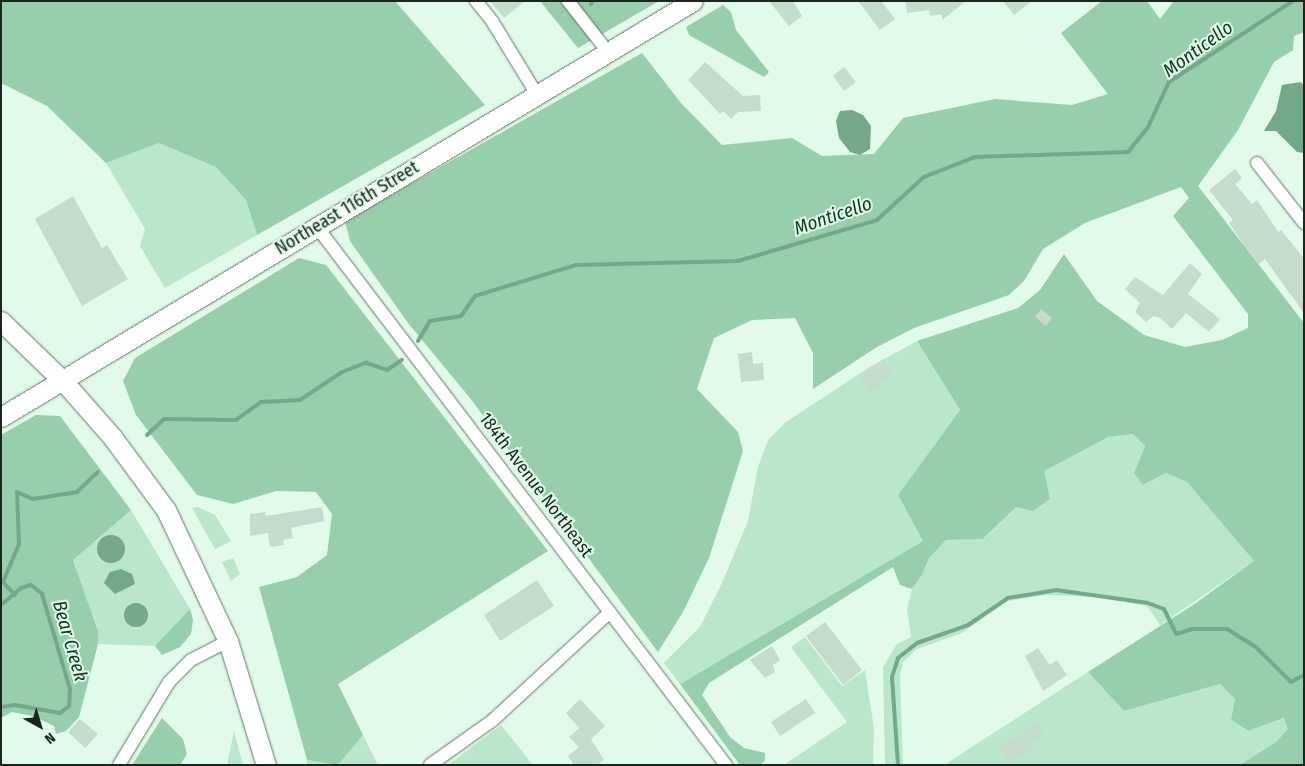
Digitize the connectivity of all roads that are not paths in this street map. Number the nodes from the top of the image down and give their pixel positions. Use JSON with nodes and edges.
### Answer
{"nodes":[{"id":1,"x":476,"y":1,"type":"edge"},
{"id":2,"x":568,"y":1,"type":"edge"},
{"id":3,"x":693,"y":1,"type":"edge"},
{"id":4,"x":608,"y":52,"type":"junction"},
{"id":5,"x":536,"y":93,"type":"junction"},
{"id":6,"x":1257,"y":163,"type":"dead end"},
{"id":7,"x":1304,"y":223,"type":"edge"},
{"id":8,"x":317,"y":227,"type":"junction"},
{"id":9,"x":1,"y":321,"type":"edge"},
{"id":10,"x":63,"y":381,"type":"junction"},
{"id":11,"x":1,"y":417,"type":"edge"},
{"id":12,"x":610,"y":612,"type":"junction"},
{"id":13,"x":228,"y":641,"type":"junction"},
{"id":14,"x":119,"y":765,"type":"edge"},
{"id":15,"x":266,"y":765,"type":"edge"},
{"id":16,"x":430,"y":765,"type":"edge"},
{"id":17,"x":726,"y":765,"type":"edge"}],
"edges":[{"from":1,"to":5,"type":"street"},
{"from":2,"to":4,"type":"street"},
{"from":3,"to":4,"type":"street","name":"Northeast 116th Street"},
{"from":4,"to":5,"type":"street","name":"Northeast 116th Street"},
{"from":5,"to":8,"type":"street","name":"Northeast 116th Street"},
{"from":6,"to":7,"type":"street"},
{"from":8,"to":10,"type":"street","name":"Northeast 116th Street"},
{"from":8,"to":12,"type":"street","name":"184th Avenue Northeast"},
{"from":9,"to":10,"type":"street"},
{"from":10,"to":11,"type":"street","name":"Northeast 116th Street"},
{"from":10,"to":13,"type":"street"},
{"from":12,"to":16,"type":"street"},
{"from":12,"to":17,"type":"street","name":"184th Avenue Northeast"},
{"from":13,"to":14,"type":"street"},
{"from":13,"to":15,"type":"street"}]}
